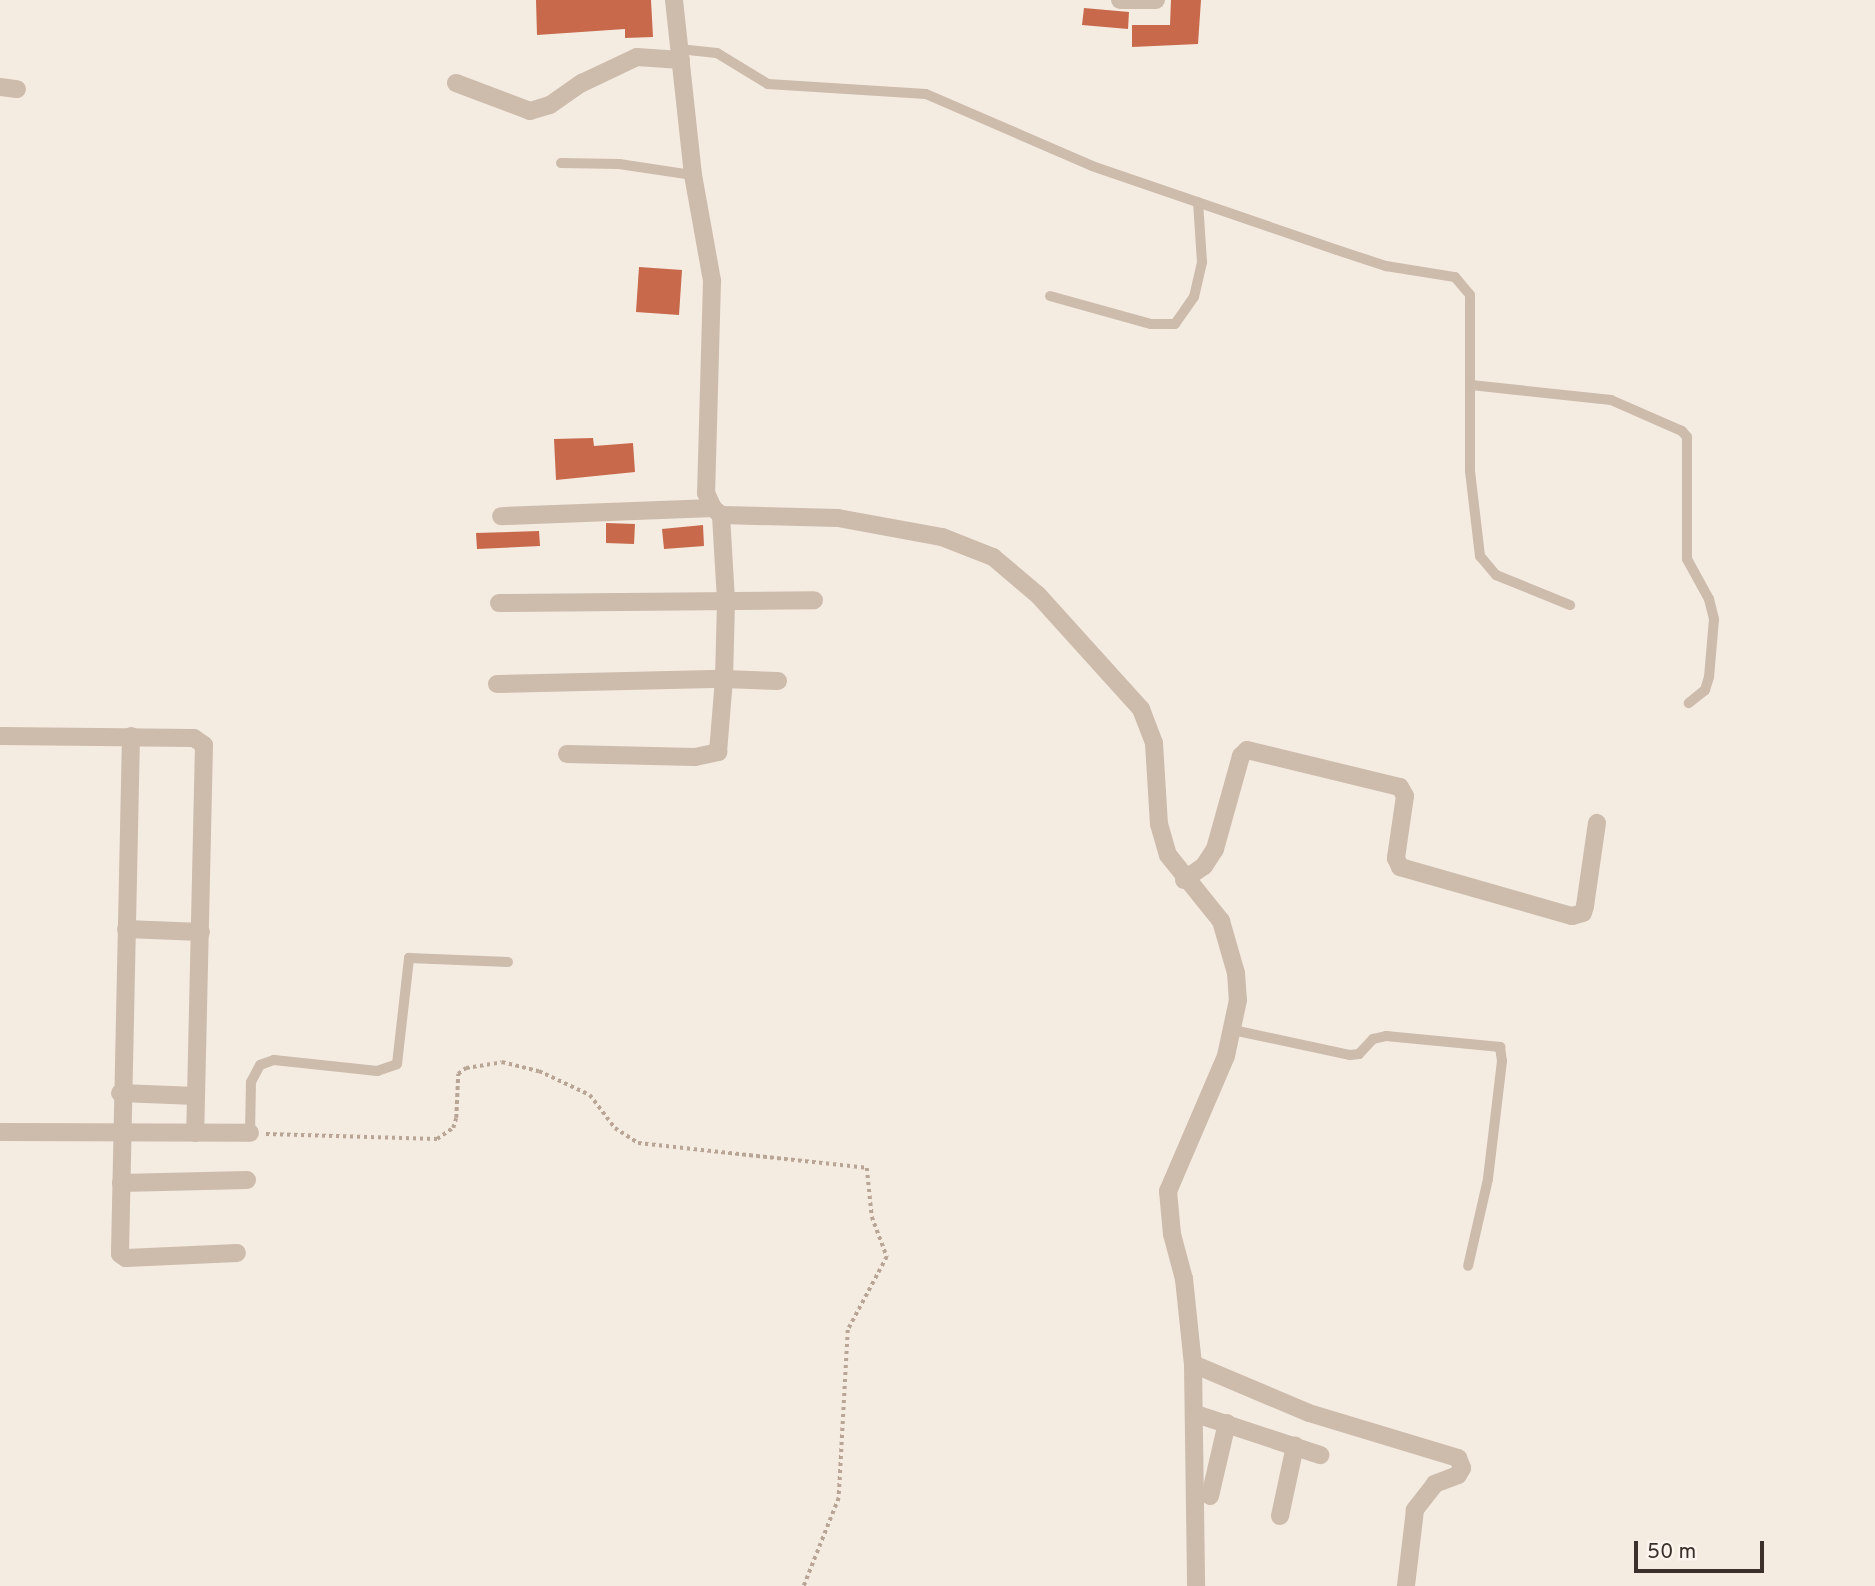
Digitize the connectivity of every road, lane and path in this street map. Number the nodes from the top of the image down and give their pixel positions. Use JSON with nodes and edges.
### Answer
{"nodes":[{"id":1,"x":674,"y":0,"type":"edge"},
{"id":2,"x":1120,"y":0,"type":"edge"},
{"id":3,"x":1156,"y":0,"type":"edge"},
{"id":4,"x":680,"y":55,"type":"junction"},
{"id":5,"x":456,"y":83,"type":"dead end"},
{"id":6,"x":561,"y":163,"type":"dead end"},
{"id":7,"x":693,"y":175,"type":"junction"},
{"id":8,"x":1198,"y":202,"type":"junction"},
{"id":9,"x":1051,"y":296,"type":"dead end"},
{"id":10,"x":1471,"y":385,"type":"junction"},
{"id":11,"x":717,"y":512,"type":"junction"},
{"id":12,"x":500,"y":516,"type":"dead end"},
{"id":13,"x":726,"y":600,"type":"junction"},
{"id":14,"x":814,"y":600,"type":"dead end"},
{"id":15,"x":499,"y":603,"type":"dead end"},
{"id":16,"x":1570,"y":605,"type":"dead end"},
{"id":17,"x":724,"y":679,"type":"junction"},
{"id":18,"x":778,"y":681,"type":"dead end"},
{"id":19,"x":497,"y":684,"type":"dead end"},
{"id":20,"x":1689,"y":703,"type":"dead end"},
{"id":21,"x":1,"y":736,"type":"edge"},
{"id":22,"x":131,"y":736,"type":"junction"},
{"id":23,"x":567,"y":754,"type":"dead end"},
{"id":24,"x":1597,"y":823,"type":"dead end"},
{"id":25,"x":1184,"y":880,"type":"junction"},
{"id":26,"x":126,"y":929,"type":"junction"},
{"id":27,"x":201,"y":932,"type":"junction"},
{"id":28,"x":508,"y":962,"type":"dead end"},
{"id":29,"x":1233,"y":1030,"type":"junction"},
{"id":30,"x":120,"y":1093,"type":"junction"},
{"id":31,"x":196,"y":1096,"type":"junction"},
{"id":32,"x":0,"y":1132,"type":"edge"},
{"id":33,"x":195,"y":1133,"type":"junction"},
{"id":34,"x":250,"y":1133,"type":"junction"},
{"id":35,"x":121,"y":1135,"type":"junction"},
{"id":36,"x":247,"y":1180,"type":"dead end"},
{"id":37,"x":121,"y":1183,"type":"junction"},
{"id":38,"x":237,"y":1253,"type":"dead end"},
{"id":39,"x":1468,"y":1266,"type":"dead end"},
{"id":40,"x":1193,"y":1364,"type":"junction"},
{"id":41,"x":1196,"y":1414,"type":"junction"},
{"id":42,"x":1227,"y":1423,"type":"junction"},
{"id":43,"x":1294,"y":1446,"type":"junction"},
{"id":44,"x":1320,"y":1455,"type":"dead end"},
{"id":45,"x":1210,"y":1496,"type":"dead end"},
{"id":46,"x":1280,"y":1516,"type":"dead end"},
{"id":47,"x":804,"y":1586,"type":"edge"},
{"id":48,"x":1196,"y":1586,"type":"edge"},
{"id":49,"x":1406,"y":1586,"type":"edge"}],
"edges":[{"from":1,"to":4,"type":"street"},
{"from":2,"to":3,"type":"street"},
{"from":4,"to":5,"type":"street"},
{"from":4,"to":7,"type":"street"},
{"from":4,"to":8,"type":"lane"},
{"from":6,"to":7,"type":"lane"},
{"from":7,"to":11,"type":"street"},
{"from":8,"to":9,"type":"lane"},
{"from":8,"to":10,"type":"lane"},
{"from":10,"to":16,"type":"lane"},
{"from":10,"to":20,"type":"lane"},
{"from":11,"to":12,"type":"street"},
{"from":11,"to":13,"type":"street"},
{"from":11,"to":25,"type":"street"},
{"from":13,"to":14,"type":"street"},
{"from":13,"to":15,"type":"street"},
{"from":13,"to":17,"type":"street"},
{"from":17,"to":18,"type":"street"},
{"from":17,"to":19,"type":"street"},
{"from":17,"to":23,"type":"street"},
{"from":21,"to":22,"type":"street"},
{"from":22,"to":26,"type":"street"},
{"from":22,"to":27,"type":"street"},
{"from":24,"to":25,"type":"street"},
{"from":25,"to":29,"type":"street"},
{"from":26,"to":27,"type":"street"},
{"from":26,"to":30,"type":"street"},
{"from":27,"to":31,"type":"street"},
{"from":28,"to":34,"type":"lane"},
{"from":29,"to":39,"type":"lane"},
{"from":29,"to":40,"type":"street"},
{"from":30,"to":31,"type":"street"},
{"from":30,"to":35,"type":"street"},
{"from":31,"to":33,"type":"street"},
{"from":32,"to":35,"type":"street"},
{"from":33,"to":34,"type":"street"},
{"from":33,"to":35,"type":"street"},
{"from":34,"to":47,"type":"path"},
{"from":35,"to":37,"type":"street"},
{"from":36,"to":37,"type":"street"},
{"from":37,"to":38,"type":"street"},
{"from":40,"to":41,"type":"street"},
{"from":40,"to":49,"type":"street"},
{"from":41,"to":42,"type":"street"},
{"from":41,"to":48,"type":"street"},
{"from":42,"to":43,"type":"street"},
{"from":42,"to":45,"type":"street"},
{"from":43,"to":44,"type":"street"},
{"from":43,"to":46,"type":"street"}]}
